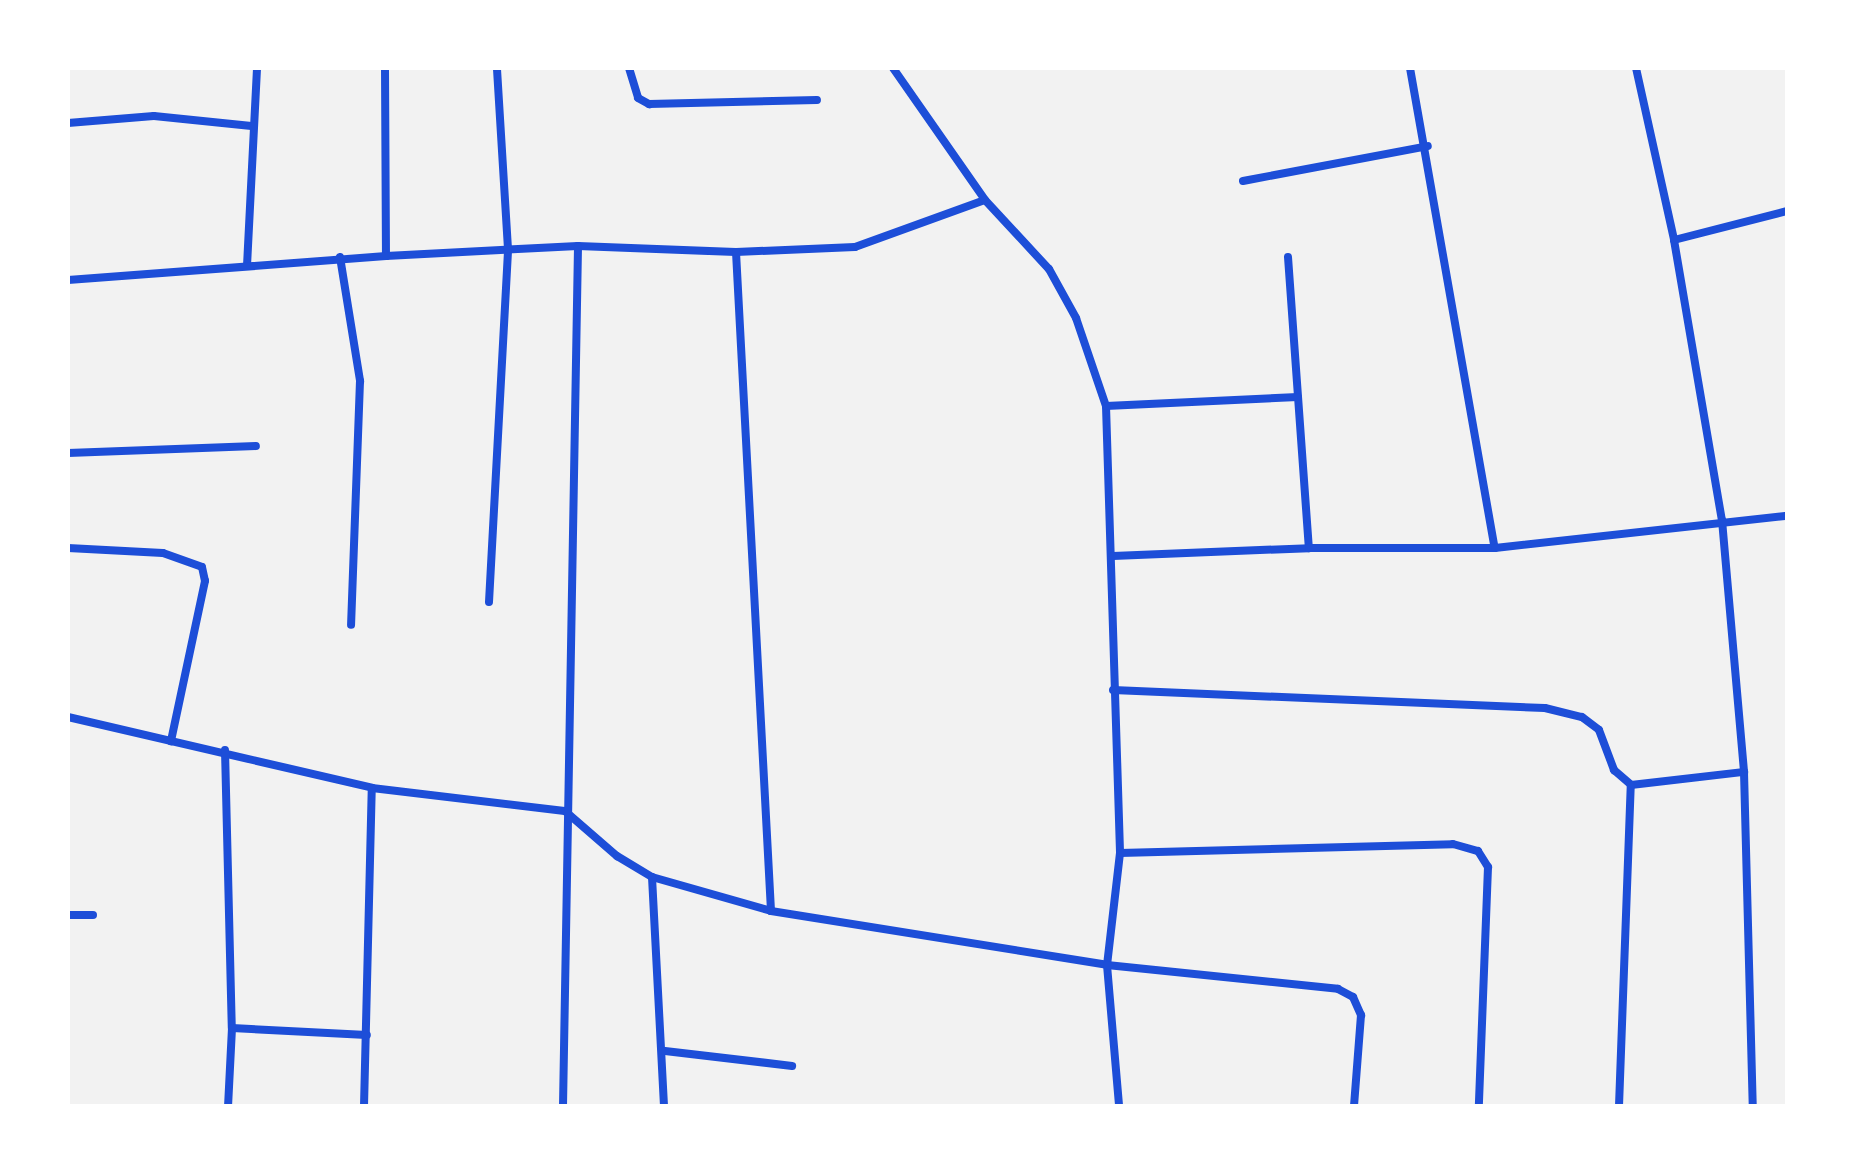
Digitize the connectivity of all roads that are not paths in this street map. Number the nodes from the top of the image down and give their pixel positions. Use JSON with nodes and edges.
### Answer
{"nodes":[{"id":1,"x":257,"y":68,"type":"edge"},
{"id":2,"x":385,"y":68,"type":"edge"},
{"id":3,"x":497,"y":68,"type":"edge"},
{"id":4,"x":629,"y":68,"type":"edge"},
{"id":5,"x":893,"y":68,"type":"edge"},
{"id":6,"x":1410,"y":68,"type":"edge"},
{"id":7,"x":1636,"y":68,"type":"edge"},
{"id":8,"x":817,"y":100,"type":"dead end"},
{"id":9,"x":68,"y":123,"type":"edge"},
{"id":10,"x":251,"y":126,"type":"junction"},
{"id":11,"x":1428,"y":146,"type":"junction"},
{"id":12,"x":1243,"y":181,"type":"dead end"},
{"id":13,"x":985,"y":200,"type":"junction"},
{"id":14,"x":1787,"y":211,"type":"edge"},
{"id":15,"x":1674,"y":240,"type":"junction"},
{"id":16,"x":578,"y":246,"type":"junction"},
{"id":17,"x":508,"y":249,"type":"junction"},
{"id":18,"x":736,"y":252,"type":"junction"},
{"id":19,"x":386,"y":256,"type":"junction"},
{"id":20,"x":340,"y":257,"type":"junction"},
{"id":21,"x":1288,"y":257,"type":"dead end"},
{"id":22,"x":247,"y":266,"type":"junction"},
{"id":23,"x":68,"y":280,"type":"edge"},
{"id":24,"x":1298,"y":397,"type":"junction"},
{"id":25,"x":1106,"y":406,"type":"junction"},
{"id":26,"x":256,"y":446,"type":"dead end"},
{"id":27,"x":68,"y":453,"type":"edge"},
{"id":28,"x":1787,"y":516,"type":"edge"},
{"id":29,"x":1722,"y":520,"type":"junction"},
{"id":30,"x":68,"y":548,"type":"edge"},
{"id":31,"x":1309,"y":548,"type":"junction"},
{"id":32,"x":1495,"y":548,"type":"junction"},
{"id":33,"x":1113,"y":556,"type":"junction"},
{"id":34,"x":489,"y":602,"type":"dead end"},
{"id":35,"x":351,"y":625,"type":"dead end"},
{"id":36,"x":1113,"y":690,"type":"junction"},
{"id":37,"x":68,"y":717,"type":"edge"},
{"id":38,"x":171,"y":741,"type":"junction"},
{"id":39,"x":225,"y":750,"type":"junction"},
{"id":40,"x":1744,"y":772,"type":"junction"},
{"id":41,"x":1631,"y":785,"type":"junction"},
{"id":42,"x":372,"y":788,"type":"junction"},
{"id":43,"x":565,"y":811,"type":"junction"},
{"id":44,"x":1120,"y":853,"type":"junction"},
{"id":45,"x":652,"y":877,"type":"junction"},
{"id":46,"x":771,"y":911,"type":"junction"},
{"id":47,"x":68,"y":915,"type":"edge"},
{"id":48,"x":93,"y":915,"type":"dead end"},
{"id":49,"x":1107,"y":965,"type":"junction"},
{"id":50,"x":232,"y":1028,"type":"junction"},
{"id":51,"x":367,"y":1035,"type":"junction"},
{"id":52,"x":665,"y":1051,"type":"junction"},
{"id":53,"x":792,"y":1066,"type":"dead end"},
{"id":54,"x":228,"y":1106,"type":"edge"},
{"id":55,"x":364,"y":1106,"type":"edge"},
{"id":56,"x":563,"y":1106,"type":"edge"},
{"id":57,"x":664,"y":1106,"type":"edge"},
{"id":58,"x":1119,"y":1106,"type":"edge"},
{"id":59,"x":1354,"y":1106,"type":"edge"},
{"id":60,"x":1479,"y":1106,"type":"edge"},
{"id":61,"x":1619,"y":1106,"type":"edge"},
{"id":62,"x":1753,"y":1106,"type":"edge"}],
"edges":[{"from":1,"to":10,"type":"street"},
{"from":2,"to":19,"type":"street"},
{"from":3,"to":17,"type":"street"},
{"from":4,"to":8,"type":"street"},
{"from":5,"to":13,"type":"street"},
{"from":6,"to":11,"type":"street"},
{"from":7,"to":15,"type":"street"},
{"from":9,"to":10,"type":"street"},
{"from":10,"to":22,"type":"street"},
{"from":11,"to":12,"type":"street"},
{"from":11,"to":32,"type":"street"},
{"from":13,"to":18,"type":"street"},
{"from":13,"to":25,"type":"street"},
{"from":14,"to":15,"type":"street"},
{"from":15,"to":29,"type":"street"},
{"from":16,"to":17,"type":"street"},
{"from":16,"to":18,"type":"street"},
{"from":16,"to":43,"type":"street"},
{"from":17,"to":19,"type":"street"},
{"from":17,"to":34,"type":"street"},
{"from":18,"to":46,"type":"street"},
{"from":19,"to":20,"type":"street"},
{"from":20,"to":22,"type":"street"},
{"from":20,"to":35,"type":"street"},
{"from":21,"to":24,"type":"street"},
{"from":22,"to":23,"type":"street"},
{"from":24,"to":25,"type":"street"},
{"from":24,"to":31,"type":"street"},
{"from":25,"to":33,"type":"street"},
{"from":26,"to":27,"type":"street"},
{"from":28,"to":29,"type":"street"},
{"from":29,"to":32,"type":"street"},
{"from":29,"to":40,"type":"street"},
{"from":30,"to":38,"type":"street"},
{"from":31,"to":32,"type":"street"},
{"from":31,"to":33,"type":"street"},
{"from":33,"to":36,"type":"street"},
{"from":36,"to":41,"type":"street"},
{"from":36,"to":44,"type":"street"},
{"from":37,"to":38,"type":"street"},
{"from":38,"to":39,"type":"street"},
{"from":39,"to":42,"type":"street"},
{"from":39,"to":50,"type":"street"},
{"from":40,"to":41,"type":"street"},
{"from":40,"to":62,"type":"street"},
{"from":41,"to":61,"type":"street"},
{"from":42,"to":43,"type":"street"},
{"from":42,"to":51,"type":"street"},
{"from":43,"to":45,"type":"street"},
{"from":43,"to":56,"type":"street"},
{"from":44,"to":49,"type":"street"},
{"from":44,"to":60,"type":"street"},
{"from":45,"to":46,"type":"street"},
{"from":45,"to":52,"type":"street"},
{"from":46,"to":49,"type":"street"},
{"from":47,"to":48,"type":"street"},
{"from":49,"to":58,"type":"street"},
{"from":49,"to":59,"type":"street"},
{"from":50,"to":51,"type":"street"},
{"from":50,"to":54,"type":"street"},
{"from":51,"to":55,"type":"street"},
{"from":52,"to":53,"type":"street"},
{"from":52,"to":57,"type":"street"}]}
